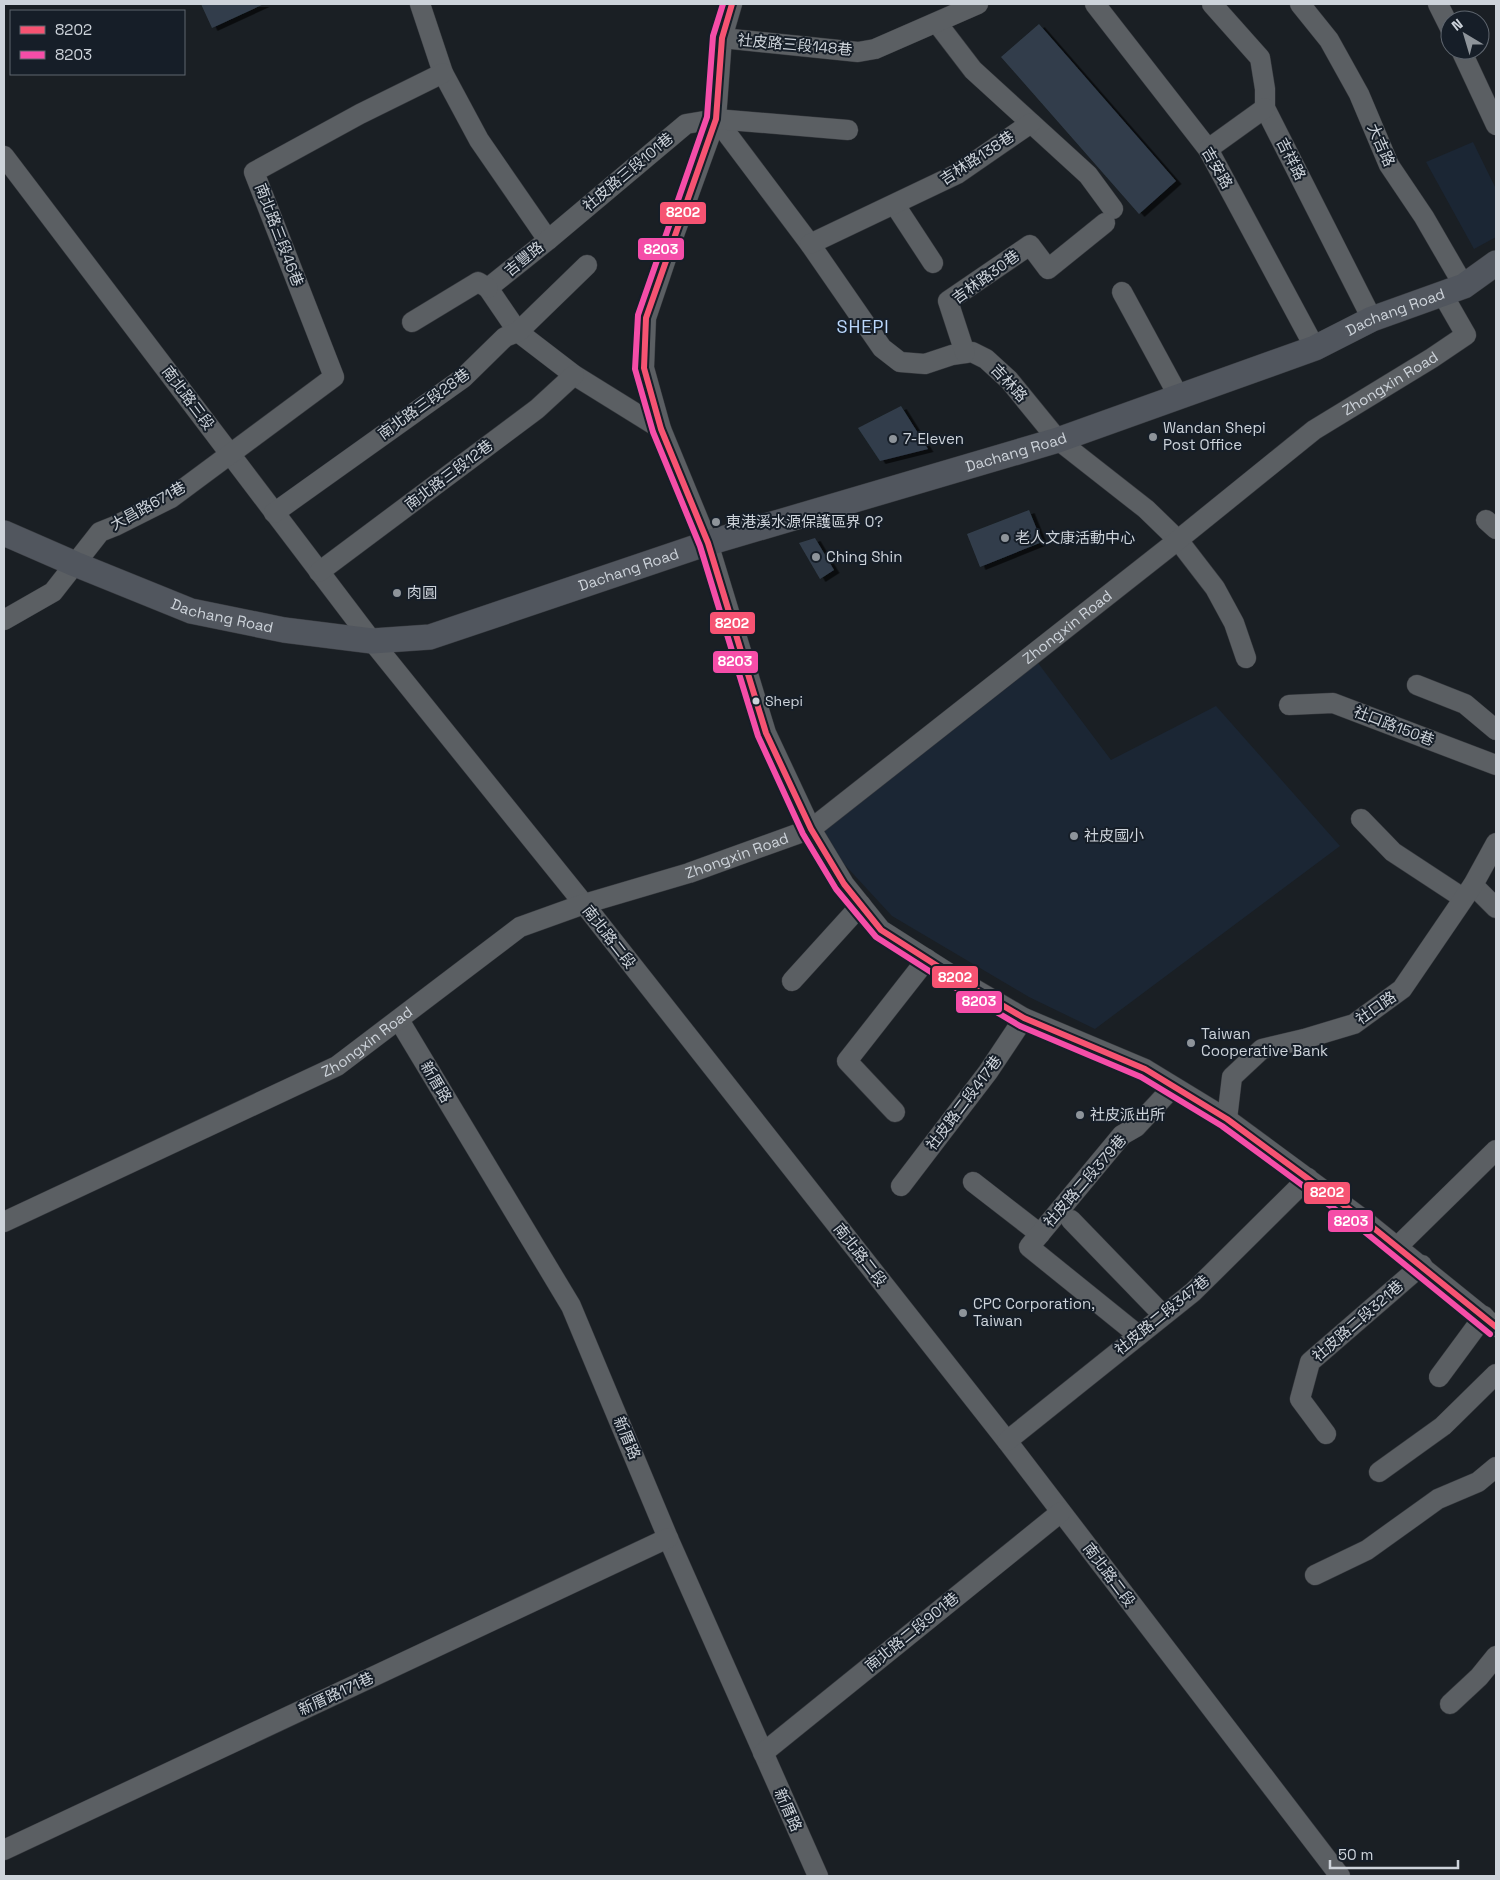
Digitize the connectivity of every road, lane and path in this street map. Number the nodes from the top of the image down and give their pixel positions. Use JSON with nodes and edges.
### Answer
{"nodes":[{"id":1,"x":420,"y":4,"type":"edge"},
{"id":2,"x":732,"y":4,"type":"edge"},
{"id":3,"x":978,"y":4,"type":"edge"},
{"id":4,"x":1095,"y":4,"type":"edge"},
{"id":5,"x":1212,"y":4,"type":"edge"},
{"id":6,"x":1300,"y":4,"type":"edge"},
{"id":7,"x":937,"y":23,"type":"junction"},
{"id":8,"x":722,"y":38,"type":"junction"},
{"id":9,"x":1465,"y":60,"type":"edge"},
{"id":10,"x":443,"y":72,"type":"junction"},
{"id":11,"x":1265,"y":108,"type":"junction"},
{"id":12,"x":716,"y":119,"type":"junction"},
{"id":13,"x":1031,"y":123,"type":"junction"},
{"id":14,"x":1496,"y":125,"type":"edge"},
{"id":15,"x":848,"y":130,"type":"dead end"},
{"id":16,"x":1208,"y":149,"type":"junction"},
{"id":17,"x":4,"y":156,"type":"edge"},
{"id":18,"x":895,"y":205,"type":"junction"},
{"id":19,"x":548,"y":240,"type":"junction"},
{"id":20,"x":810,"y":244,"type":"junction"},
{"id":21,"x":1496,"y":262,"type":"edge"},
{"id":22,"x":933,"y":263,"type":"dead end"},
{"id":23,"x":587,"y":265,"type":"dead end"},
{"id":24,"x":488,"y":288,"type":"junction"},
{"id":25,"x":1454,"y":291,"type":"junction"},
{"id":26,"x":1122,"y":292,"type":"dead end"},
{"id":27,"x":1372,"y":319,"type":"junction"},
{"id":28,"x":412,"y":322,"type":"dead end"},
{"id":29,"x":518,"y":332,"type":"junction"},
{"id":30,"x":1315,"y":348,"type":"junction"},
{"id":31,"x":965,"y":352,"type":"junction"},
{"id":32,"x":574,"y":375,"type":"junction"},
{"id":33,"x":1178,"y":397,"type":"junction"},
{"id":34,"x":661,"y":429,"type":"junction"},
{"id":35,"x":1058,"y":440,"type":"junction"},
{"id":36,"x":231,"y":454,"type":"junction"},
{"id":37,"x":274,"y":512,"type":"junction"},
{"id":38,"x":4,"y":533,"type":"edge"},
{"id":39,"x":1178,"y":540,"type":"junction"},
{"id":40,"x":708,"y":543,"type":"junction"},
{"id":41,"x":74,"y":564,"type":"junction"},
{"id":42,"x":320,"y":572,"type":"junction"},
{"id":43,"x":4,"y":620,"type":"edge"},
{"id":44,"x":372,"y":641,"type":"junction"},
{"id":45,"x":1246,"y":658,"type":"dead end"},
{"id":46,"x":1417,"y":685,"type":"dead end"},
{"id":47,"x":1289,"y":705,"type":"dead end"},
{"id":48,"x":1496,"y":730,"type":"edge"},
{"id":49,"x":1496,"y":765,"type":"edge"},
{"id":50,"x":1361,"y":819,"type":"dead end"},
{"id":51,"x":811,"y":829,"type":"junction"},
{"id":52,"x":1496,"y":843,"type":"edge"},
{"id":53,"x":1468,"y":891,"type":"junction"},
{"id":54,"x":584,"y":904,"type":"junction"},
{"id":55,"x":861,"y":905,"type":"junction"},
{"id":56,"x":1496,"y":908,"type":"edge"},
{"id":57,"x":927,"y":959,"type":"junction"},
{"id":58,"x":792,"y":981,"type":"dead end"},
{"id":59,"x":1024,"y":1018,"type":"junction"},
{"id":60,"x":399,"y":1020,"type":"junction"},
{"id":61,"x":1173,"y":1087,"type":"junction"},
{"id":62,"x":895,"y":1112,"type":"dead end"},
{"id":63,"x":1226,"y":1120,"type":"junction"},
{"id":64,"x":1496,"y":1150,"type":"edge"},
{"id":65,"x":1308,"y":1178,"type":"junction"},
{"id":66,"x":972,"y":1182,"type":"dead end"},
{"id":67,"x":901,"y":1186,"type":"dead end"},
{"id":68,"x":1071,"y":1220,"type":"dead end"},
{"id":69,"x":4,"y":1222,"type":"edge"},
{"id":70,"x":1040,"y":1234,"type":"junction"},
{"id":71,"x":1398,"y":1246,"type":"junction"},
{"id":72,"x":1422,"y":1266,"type":"junction"},
{"id":73,"x":1163,"y":1315,"type":"junction"},
{"id":74,"x":1490,"y":1322,"type":"edge"},
{"id":75,"x":1138,"y":1335,"type":"junction"},
{"id":76,"x":1496,"y":1374,"type":"edge"},
{"id":77,"x":1439,"y":1377,"type":"dead end"},
{"id":78,"x":1326,"y":1434,"type":"dead end"},
{"id":79,"x":1007,"y":1441,"type":"junction"},
{"id":80,"x":1496,"y":1467,"type":"edge"},
{"id":81,"x":1379,"y":1472,"type":"dead end"},
{"id":82,"x":1061,"y":1512,"type":"junction"},
{"id":83,"x":668,"y":1538,"type":"junction"},
{"id":84,"x":1314,"y":1575,"type":"dead end"},
{"id":85,"x":1496,"y":1656,"type":"edge"},
{"id":86,"x":1450,"y":1704,"type":"dead end"},
{"id":87,"x":763,"y":1753,"type":"junction"},
{"id":88,"x":4,"y":1850,"type":"edge"},
{"id":89,"x":818,"y":1876,"type":"edge"},
{"id":90,"x":1340,"y":1876,"type":"edge"}],
"edges":[{"from":1,"to":10,"type":"street","name":"吉豐路"},
{"from":2,"to":8,"type":"street"},
{"from":3,"to":7,"type":"street","name":"社皮路三段148巷"},
{"from":4,"to":16,"type":"street","name":"吉安路"},
{"from":5,"to":11,"type":"street","name":"吉祥路"},
{"from":6,"to":25,"type":"street","name":"大吉路"},
{"from":7,"to":8,"type":"street","name":"社皮路三段148巷"},
{"from":7,"to":13,"type":"street"},
{"from":8,"to":12,"type":"street"},
{"from":9,"to":14,"type":"street"},
{"from":10,"to":19,"type":"street","name":"吉豐路"},
{"from":10,"to":36,"type":"street","name":"南北路三段46巷"},
{"from":11,"to":16,"type":"street"},
{"from":11,"to":27,"type":"street","name":"吉祥路"},
{"from":12,"to":15,"type":"street","name":"社皮路三段101巷"},
{"from":12,"to":19,"type":"street","name":"社皮路三段101巷"},
{"from":12,"to":20,"type":"street"},
{"from":12,"to":34,"type":"street"},
{"from":13,"to":18,"type":"street","name":"吉林路138巷"},
{"from":13,"to":31,"type":"street","name":"吉林路30巷"},
{"from":16,"to":30,"type":"street","name":"吉安路"},
{"from":17,"to":36,"type":"street","name":"南北路三段"},
{"from":18,"to":20,"type":"street","name":"吉林路138巷"},
{"from":18,"to":22,"type":"street"},
{"from":19,"to":24,"type":"street","name":"吉豐路"},
{"from":20,"to":31,"type":"street"},
{"from":21,"to":25,"type":"main road","name":"Dachang Road"},
{"from":23,"to":29,"type":"street","name":"南北路三段28巷"},
{"from":24,"to":28,"type":"street"},
{"from":24,"to":29,"type":"street"},
{"from":25,"to":27,"type":"main road","name":"Dachang Road"},
{"from":25,"to":39,"type":"street","name":"Zhongxin Road"},
{"from":26,"to":33,"type":"street"},
{"from":27,"to":30,"type":"main road","name":"Dachang Road"},
{"from":29,"to":32,"type":"street"},
{"from":29,"to":37,"type":"street","name":"南北路三段28巷"},
{"from":30,"to":33,"type":"main road","name":"Dachang Road"},
{"from":31,"to":35,"type":"street","name":"吉林路"},
{"from":32,"to":34,"type":"street"},
{"from":32,"to":42,"type":"street","name":"南北路三段12巷"},
{"from":33,"to":35,"type":"main road","name":"Dachang Road"},
{"from":34,"to":40,"type":"street"},
{"from":35,"to":39,"type":"street","name":"吉林路"},
{"from":35,"to":40,"type":"main road","name":"Dachang Road"},
{"from":36,"to":37,"type":"street","name":"南北路三段"},
{"from":36,"to":41,"type":"street","name":"大昌路671巷"},
{"from":37,"to":42,"type":"street","name":"南北路三段"},
{"from":38,"to":41,"type":"main road","name":"Dachang Road"},
{"from":39,"to":45,"type":"street","name":"吉林路"},
{"from":39,"to":51,"type":"street","name":"Zhongxin Road"},
{"from":40,"to":44,"type":"main road","name":"Dachang Road"},
{"from":40,"to":51,"type":"street"},
{"from":41,"to":43,"type":"street","name":"大昌路671巷"},
{"from":41,"to":44,"type":"main road","name":"Dachang Road"},
{"from":42,"to":44,"type":"street","name":"南北路三段"},
{"from":44,"to":54,"type":"street","name":"南北路二段"},
{"from":46,"to":48,"type":"street"},
{"from":47,"to":49,"type":"street","name":"社口路150巷"},
{"from":50,"to":53,"type":"street"},
{"from":51,"to":54,"type":"street","name":"Zhongxin Road"},
{"from":51,"to":55,"type":"street"},
{"from":52,"to":53,"type":"street","name":"社口路"},
{"from":53,"to":56,"type":"street"},
{"from":53,"to":63,"type":"street","name":"社口路"},
{"from":54,"to":60,"type":"street","name":"Zhongxin Road"},
{"from":54,"to":79,"type":"street","name":"南北路二段"},
{"from":55,"to":57,"type":"street"},
{"from":55,"to":58,"type":"street"},
{"from":57,"to":59,"type":"street"},
{"from":57,"to":62,"type":"street"},
{"from":59,"to":61,"type":"street"},
{"from":59,"to":67,"type":"street","name":"社皮路二段417巷"},
{"from":60,"to":69,"type":"street","name":"Zhongxin Road"},
{"from":60,"to":83,"type":"street","name":"新厝路"},
{"from":61,"to":63,"type":"street"},
{"from":61,"to":70,"type":"street","name":"社皮路二段379巷"},
{"from":63,"to":65,"type":"street"},
{"from":64,"to":71,"type":"street"},
{"from":65,"to":71,"type":"street"},
{"from":65,"to":73,"type":"street","name":"社皮路二段347巷"},
{"from":66,"to":70,"type":"street","name":"社皮路二段379巷"},
{"from":68,"to":73,"type":"street"},
{"from":70,"to":75,"type":"street","name":"社皮路二段379巷"},
{"from":71,"to":72,"type":"street"},
{"from":72,"to":74,"type":"street"},
{"from":72,"to":78,"type":"street","name":"社皮路二段321巷"},
{"from":73,"to":75,"type":"street","name":"社皮路二段347巷"},
{"from":74,"to":77,"type":"street"},
{"from":75,"to":79,"type":"street","name":"社皮路二段347巷"},
{"from":76,"to":81,"type":"street"},
{"from":79,"to":82,"type":"street","name":"南北路二段"},
{"from":80,"to":84,"type":"street"},
{"from":82,"to":87,"type":"street","name":"南北路二段901巷"},
{"from":82,"to":90,"type":"street","name":"南北路二段"},
{"from":83,"to":87,"type":"street","name":"新厝路"},
{"from":83,"to":88,"type":"street","name":"新厝路171巷"},
{"from":85,"to":86,"type":"street"},
{"from":87,"to":89,"type":"street","name":"新厝路"}]}
